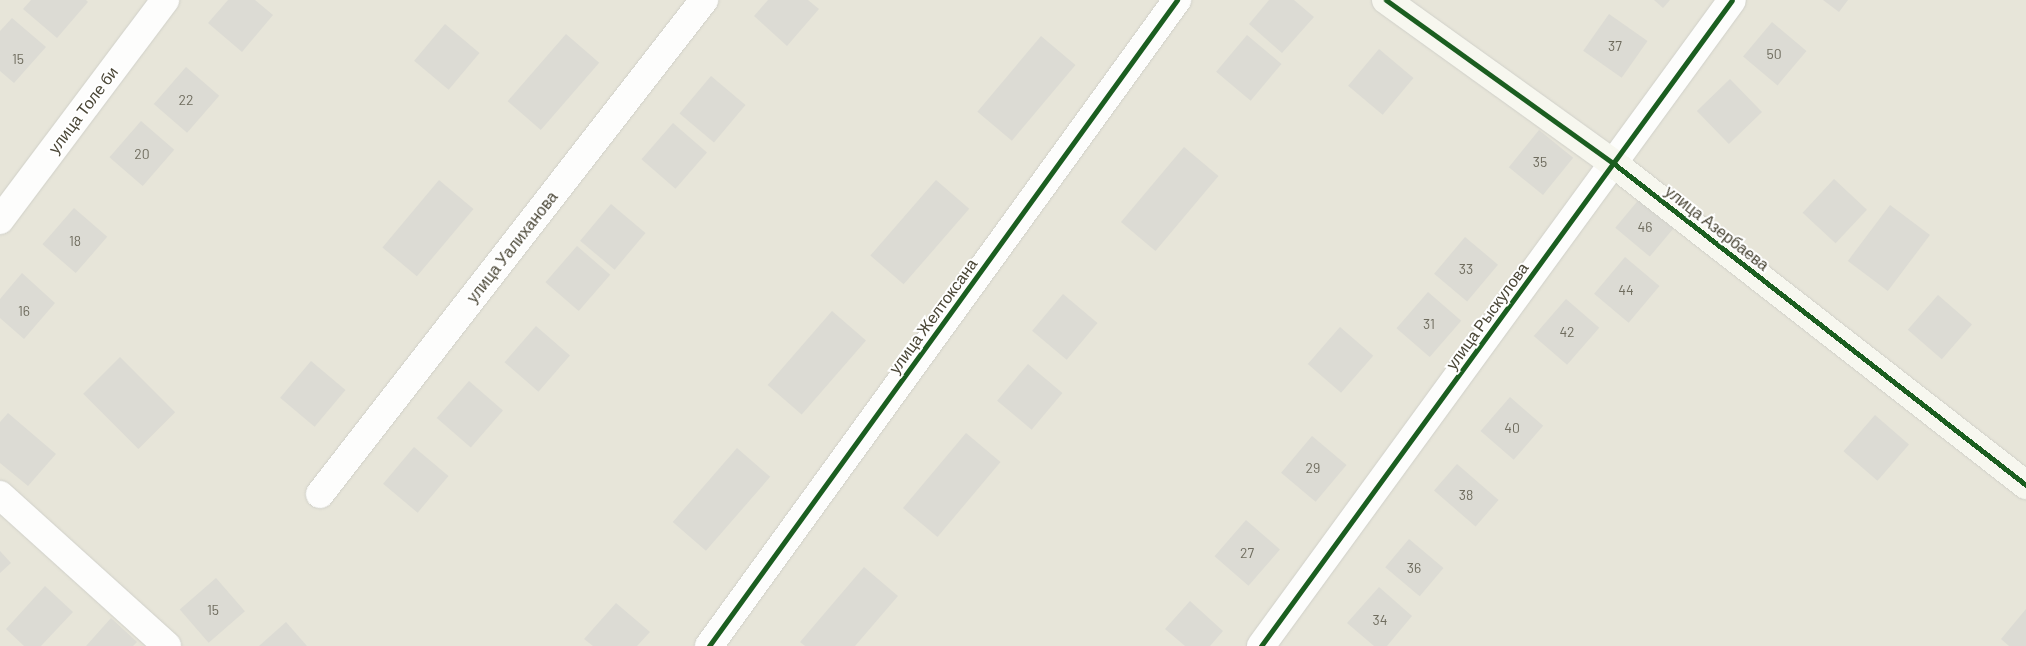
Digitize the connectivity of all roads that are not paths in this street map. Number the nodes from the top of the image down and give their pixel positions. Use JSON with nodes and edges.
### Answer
{"nodes":[{"id":1,"x":165,"y":0,"type":"edge"},
{"id":2,"x":704,"y":0,"type":"edge"},
{"id":3,"x":1177,"y":0,"type":"edge"},
{"id":4,"x":1386,"y":0,"type":"edge"},
{"id":5,"x":1732,"y":0,"type":"edge"},
{"id":6,"x":1613,"y":163,"type":"junction"},
{"id":7,"x":0,"y":220,"type":"edge"},
{"id":8,"x":2026,"y":485,"type":"edge"},
{"id":9,"x":320,"y":494,"type":"dead end"},
{"id":10,"x":0,"y":495,"type":"edge"},
{"id":11,"x":168,"y":646,"type":"edge"},
{"id":12,"x":709,"y":646,"type":"edge"},
{"id":13,"x":1261,"y":646,"type":"edge"}],
"edges":[{"from":1,"to":7,"type":"street","name":"улица Толе би"},
{"from":2,"to":9,"type":"street","name":"улица Уалиханова"},
{"from":3,"to":12,"type":"street","name":"улица Желтоксана"},
{"from":4,"to":6,"type":"street","name":"улица Азербаева"},
{"from":5,"to":6,"type":"street","name":"улица Рыскулова"},
{"from":6,"to":8,"type":"street","name":"улица Азербаева"},
{"from":6,"to":13,"type":"street","name":"улица Рыскулова"},
{"from":10,"to":11,"type":"street"}]}
